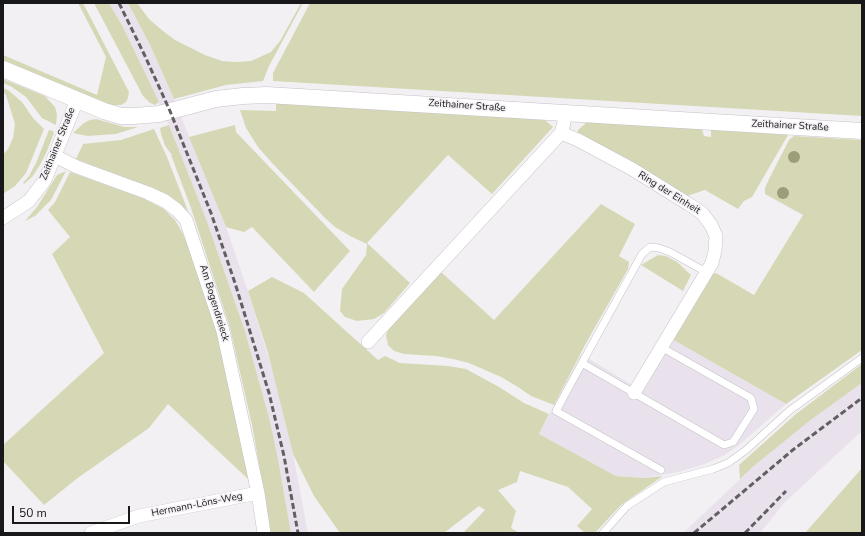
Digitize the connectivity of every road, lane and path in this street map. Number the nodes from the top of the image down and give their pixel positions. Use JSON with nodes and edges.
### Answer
{"nodes":[{"id":1,"x":3,"y":69,"type":"edge"},
{"id":2,"x":76,"y":100,"type":"junction"},
{"id":3,"x":564,"y":112,"type":"junction"},
{"id":4,"x":862,"y":131,"type":"edge"},
{"id":5,"x":561,"y":133,"type":"junction"},
{"id":6,"x":55,"y":156,"type":"junction"},
{"id":7,"x":3,"y":218,"type":"edge"},
{"id":8,"x":706,"y":272,"type":"junction"},
{"id":9,"x":368,"y":342,"type":"dead end"},
{"id":10,"x":661,"y":347,"type":"junction"},
{"id":11,"x":862,"y":358,"type":"edge"},
{"id":12,"x":582,"y":363,"type":"junction"},
{"id":13,"x":634,"y":393,"type":"junction"},
{"id":14,"x":661,"y":470,"type":"dead end"},
{"id":15,"x":258,"y":493,"type":"junction"},
{"id":16,"x":91,"y":533,"type":"edge"},
{"id":17,"x":264,"y":533,"type":"edge"},
{"id":18,"x":603,"y":533,"type":"edge"}],
"edges":[{"from":1,"to":2,"type":"street","name":"Zeithainer Straße"},
{"from":2,"to":3,"type":"street","name":"Zeithainer Straße"},
{"from":2,"to":6,"type":"street","name":"Zeithainer Straße"},
{"from":3,"to":4,"type":"street","name":"Zeithainer Straße"},
{"from":3,"to":5,"type":"street"},
{"from":5,"to":8,"type":"street","name":"Ring der Einheit"},
{"from":5,"to":9,"type":"street"},
{"from":6,"to":7,"type":"street","name":"Zeithainer Straße"},
{"from":6,"to":15,"type":"street","name":"Am Bogendreieck"},
{"from":8,"to":10,"type":"street","name":"Ring der Einheit"},
{"from":8,"to":12,"type":"lane"},
{"from":10,"to":13,"type":"street","name":"Ring der Einheit"},
{"from":10,"to":13,"type":"lane"},
{"from":11,"to":18,"type":"lane"},
{"from":12,"to":13,"type":"lane"},
{"from":12,"to":14,"type":"lane"},
{"from":15,"to":16,"type":"street","name":"Hermann-Löns-Weg"},
{"from":15,"to":17,"type":"street","name":"Am Bogendreieck"}]}
